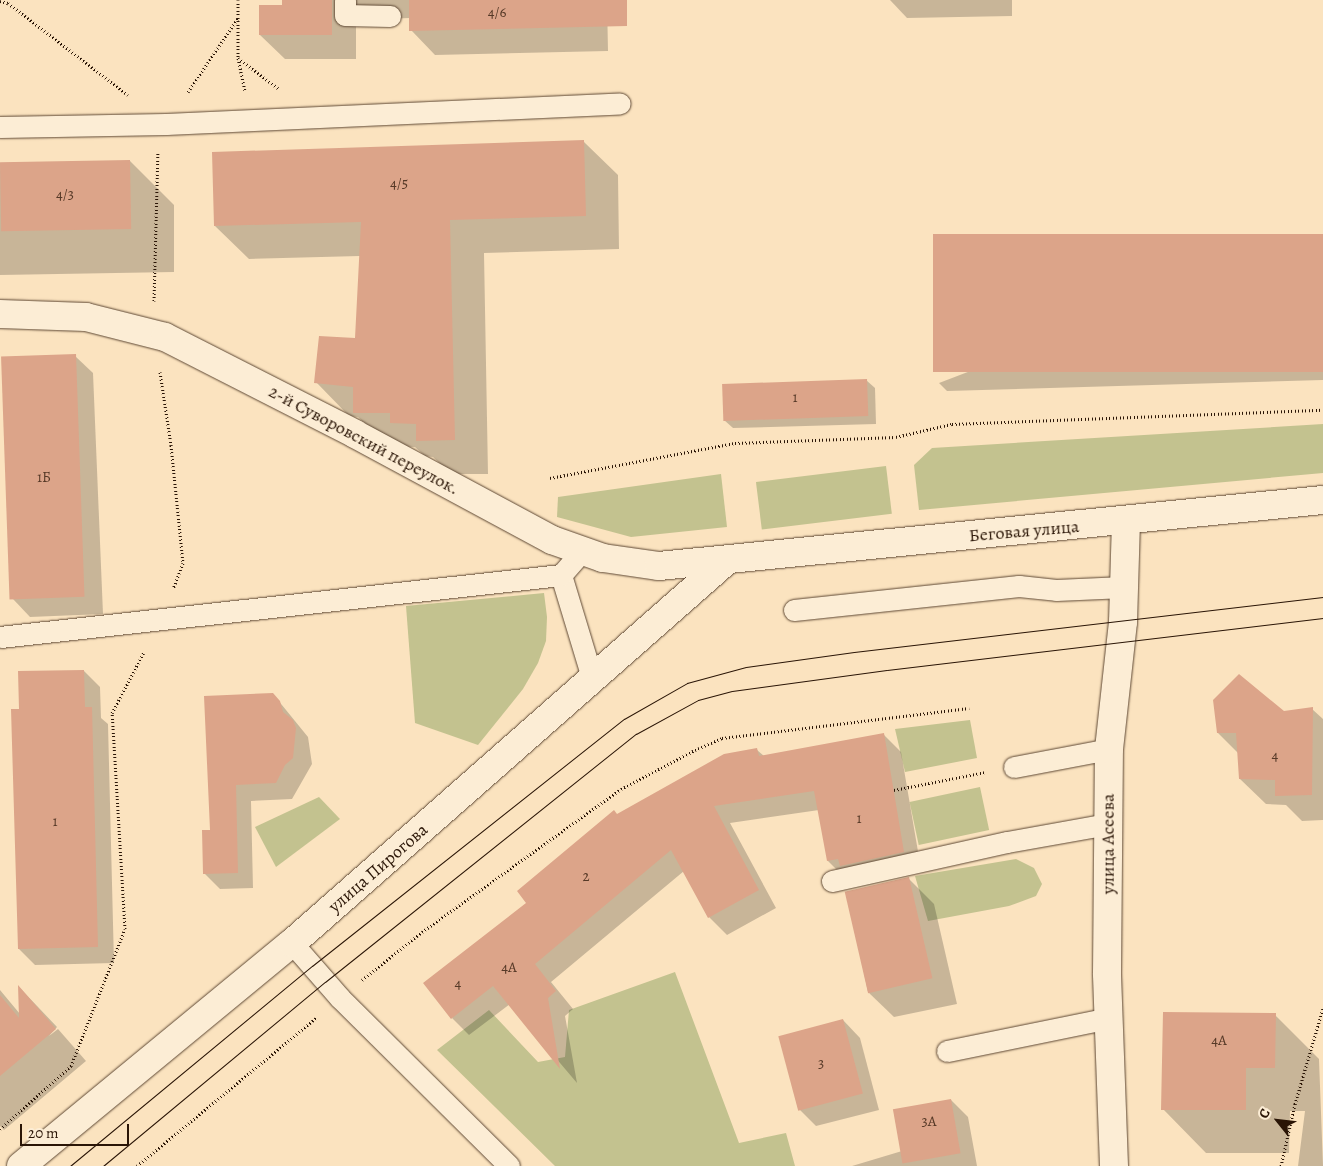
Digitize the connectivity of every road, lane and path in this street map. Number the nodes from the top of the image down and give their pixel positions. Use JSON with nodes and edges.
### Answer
{"nodes":[{"id":1,"x":238,"y":0,"type":"edge"},
{"id":2,"x":345,"y":0,"type":"edge"},
{"id":3,"x":0,"y":1,"type":"edge"},
{"id":4,"x":390,"y":16,"type":"dead end"},
{"id":5,"x":238,"y":18,"type":"junction"},
{"id":6,"x":238,"y":58,"type":"junction"},
{"id":7,"x":620,"y":103,"type":"dead end"},
{"id":8,"x":313,"y":115,"type":"junction"},
{"id":9,"x":252,"y":119,"type":"junction"},
{"id":10,"x":166,"y":124,"type":"junction"},
{"id":11,"x":0,"y":127,"type":"edge"},
{"id":12,"x":0,"y":314,"type":"edge"},
{"id":13,"x":154,"y":334,"type":"junction"},
{"id":14,"x":1323,"y":410,"type":"edge"},
{"id":15,"x":550,"y":478,"type":"dead end"},
{"id":16,"x":1323,"y":500,"type":"edge"},
{"id":17,"x":1126,"y":522,"type":"junction"},
{"id":18,"x":582,"y":551,"type":"junction"},
{"id":19,"x":726,"y":561,"type":"junction"},
{"id":20,"x":562,"y":575,"type":"junction"},
{"id":21,"x":1124,"y":587,"type":"junction"},
{"id":22,"x":794,"y":610,"type":"dead end"},
{"id":23,"x":162,"y":618,"type":"junction"},
{"id":24,"x":0,"y":638,"type":"edge"},
{"id":25,"x":593,"y":681,"type":"junction"},
{"id":26,"x":969,"y":708,"type":"dead end"},
{"id":27,"x":1108,"y":749,"type":"junction"},
{"id":28,"x":1014,"y":767,"type":"joint"},
{"id":29,"x":894,"y":790,"type":"dead end"},
{"id":30,"x":1108,"y":824,"type":"junction"},
{"id":31,"x":832,"y":881,"type":"dead end"},
{"id":32,"x":292,"y":943,"type":"junction"},
{"id":33,"x":340,"y":998,"type":"junction"},
{"id":34,"x":1323,"y":1008,"type":"edge"},
{"id":35,"x":1109,"y":1018,"type":"junction"},
{"id":36,"x":947,"y":1051,"type":"dead end"},
{"id":37,"x":0,"y":1129,"type":"edge"},
{"id":38,"x":21,"y":1166,"type":"edge"},
{"id":39,"x":137,"y":1166,"type":"edge"},
{"id":40,"x":509,"y":1166,"type":"edge"},
{"id":41,"x":1114,"y":1166,"type":"edge"},
{"id":42,"x":1281,"y":1166,"type":"edge"}],
"edges":[{"from":1,"to":5,"type":"path"},
{"from":2,"to":4,"type":"lane"},
{"from":3,"to":10,"type":"path"},
{"from":5,"to":6,"type":"path"},
{"from":5,"to":10,"type":"path"},
{"from":6,"to":8,"type":"path"},
{"from":6,"to":9,"type":"path"},
{"from":7,"to":8,"type":"lane"},
{"from":8,"to":9,"type":"lane"},
{"from":9,"to":10,"type":"lane"},
{"from":10,"to":11,"type":"lane"},
{"from":10,"to":13,"type":"path"},
{"from":12,"to":13,"type":"street","name":"2-й Суворовский переулок."},
{"from":13,"to":18,"type":"street","name":"2-й Суворовский переулок."},
{"from":13,"to":23,"type":"path"},
{"from":14,"to":15,"type":"path"},
{"from":16,"to":17,"type":"street","name":"Беговая улица"},
{"from":17,"to":19,"type":"street","name":"Беговая улица"},
{"from":17,"to":21,"type":"street","name":"улица Асеева"},
{"from":18,"to":19,"type":"street","name":"2-й Суворовский переулок."},
{"from":18,"to":20,"type":"lane"},
{"from":19,"to":25,"type":"street","name":"улица Пирогова"},
{"from":20,"to":23,"type":"lane"},
{"from":20,"to":25,"type":"lane"},
{"from":21,"to":22,"type":"lane"},
{"from":21,"to":27,"type":"street","name":"улица Асеева"},
{"from":23,"to":24,"type":"lane"},
{"from":23,"to":37,"type":"path"},
{"from":25,"to":32,"type":"street","name":"улица Пирогова"},
{"from":26,"to":33,"type":"path"},
{"from":27,"to":28,"type":"lane"},
{"from":27,"to":30,"type":"street","name":"улица Асеева"},
{"from":28,"to":29,"type":"path"},
{"from":30,"to":31,"type":"lane"},
{"from":30,"to":35,"type":"street","name":"улица Асеева"},
{"from":32,"to":33,"type":"lane"},
{"from":32,"to":38,"type":"street","name":"улица Пирогова"},
{"from":33,"to":39,"type":"path"},
{"from":33,"to":40,"type":"lane"},
{"from":34,"to":42,"type":"path"},
{"from":35,"to":36,"type":"lane"},
{"from":35,"to":41,"type":"street","name":"улица Асеева"}]}
